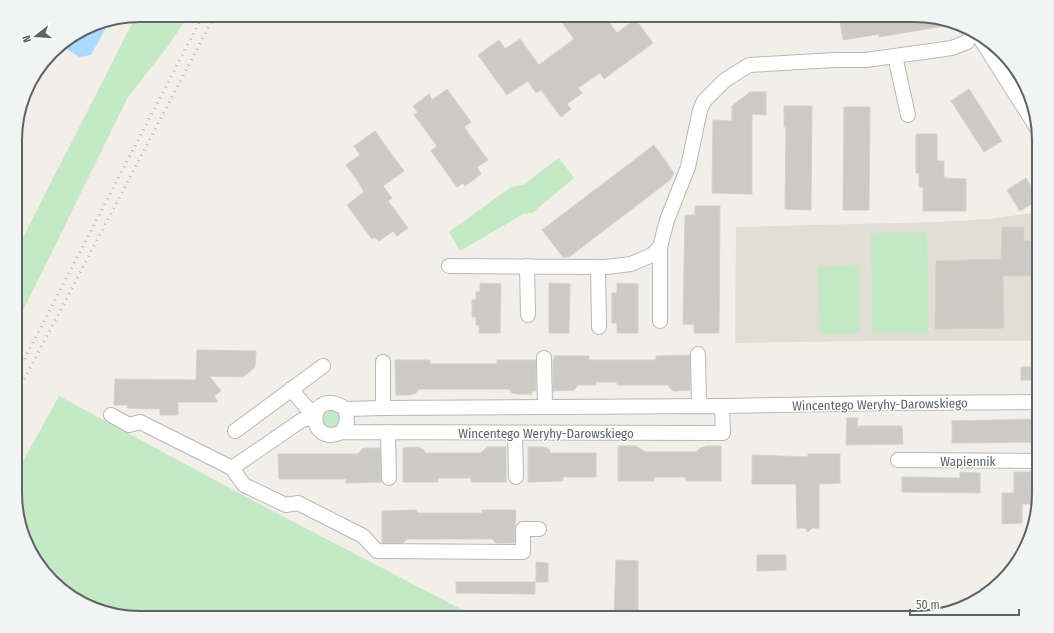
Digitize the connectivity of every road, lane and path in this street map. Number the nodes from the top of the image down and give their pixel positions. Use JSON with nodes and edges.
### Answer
{"nodes":[{"id":1,"x":971,"y":37,"type":"edge"},
{"id":2,"x":984,"y":45,"type":"edge"},
{"id":3,"x":895,"y":56,"type":"junction"},
{"id":4,"x":908,"y":115,"type":"dead end"},
{"id":5,"x":1029,"y":115,"type":"edge"},
{"id":6,"x":660,"y":247,"type":"junction"},
{"id":7,"x":449,"y":266,"type":"dead end"},
{"id":8,"x":527,"y":266,"type":"junction"},
{"id":9,"x":598,"y":267,"type":"junction"},
{"id":10,"x":528,"y":315,"type":"dead end"},
{"id":11,"x":660,"y":320,"type":"dead end"},
{"id":12,"x":599,"y":327,"type":"dead end"},
{"id":13,"x":698,"y":354,"type":"dead end"},
{"id":14,"x":544,"y":358,"type":"dead end"},
{"id":15,"x":383,"y":362,"type":"dead end"},
{"id":16,"x":323,"y":366,"type":"dead end"},
{"id":17,"x":292,"y":389,"type":"junction"},
{"id":18,"x":1032,"y":402,"type":"edge"},
{"id":19,"x":699,"y":406,"type":"junction"},
{"id":20,"x":722,"y":406,"type":"junction"},
{"id":21,"x":545,"y":407,"type":"junction"},
{"id":22,"x":383,"y":408,"type":"junction"},
{"id":23,"x":346,"y":409,"type":"junction"},
{"id":24,"x":315,"y":414,"type":"junction"},
{"id":25,"x":111,"y":415,"type":"dead end"},
{"id":26,"x":235,"y":431,"type":"dead end"},
{"id":27,"x":342,"y":432,"type":"junction"},
{"id":28,"x":388,"y":432,"type":"junction"},
{"id":29,"x":515,"y":432,"type":"junction"},
{"id":30,"x":898,"y":460,"type":"dead end"},
{"id":31,"x":1032,"y":461,"type":"edge"},
{"id":32,"x":232,"y":468,"type":"junction"},
{"id":33,"x":516,"y":477,"type":"dead end"},
{"id":34,"x":389,"y":478,"type":"dead end"},
{"id":35,"x":539,"y":529,"type":"dead end"}],
"edges":[{"from":1,"to":3,"type":"street"},
{"from":2,"to":5,"type":"street"},
{"from":3,"to":4,"type":"street"},
{"from":3,"to":6,"type":"street"},
{"from":6,"to":9,"type":"street"},
{"from":6,"to":11,"type":"street"},
{"from":7,"to":8,"type":"street"},
{"from":8,"to":9,"type":"street"},
{"from":8,"to":10,"type":"street"},
{"from":9,"to":12,"type":"street"},
{"from":13,"to":19,"type":"street"},
{"from":14,"to":21,"type":"street","name":"Wincentego Weryhy-Darowskiego"},
{"from":15,"to":22,"type":"street"},
{"from":16,"to":17,"type":"street"},
{"from":17,"to":24,"type":"street","name":"Wincentego Weryhy-Darowskiego"},
{"from":17,"to":26,"type":"street"},
{"from":18,"to":20,"type":"street","name":"Wincentego Weryhy-Darowskiego"},
{"from":19,"to":20,"type":"street","name":"Wincentego Weryhy-Darowskiego"},
{"from":19,"to":21,"type":"street","name":"Wincentego Weryhy-Darowskiego"},
{"from":20,"to":29,"type":"street","name":"Wincentego Weryhy-Darowskiego"},
{"from":21,"to":22,"type":"street","name":"Wincentego Weryhy-Darowskiego"},
{"from":22,"to":23,"type":"street","name":"Wincentego Weryhy-Darowskiego"},
{"from":23,"to":24,"type":"street","name":"Wincentego Weryhy-Darowskiego"},
{"from":23,"to":27,"type":"street"},
{"from":24,"to":27,"type":"street","name":"Wincentego Weryhy-Darowskiego"},
{"from":24,"to":32,"type":"street","name":"Wincentego Weryhy-Darowskiego"},
{"from":25,"to":32,"type":"street"},
{"from":27,"to":28,"type":"street","name":"Wincentego Weryhy-Darowskiego"},
{"from":28,"to":29,"type":"street","name":"Wincentego Weryhy-Darowskiego"},
{"from":28,"to":34,"type":"street"},
{"from":29,"to":33,"type":"street"},
{"from":30,"to":31,"type":"street","name":"Wapiennik"},
{"from":32,"to":35,"type":"street"}]}
